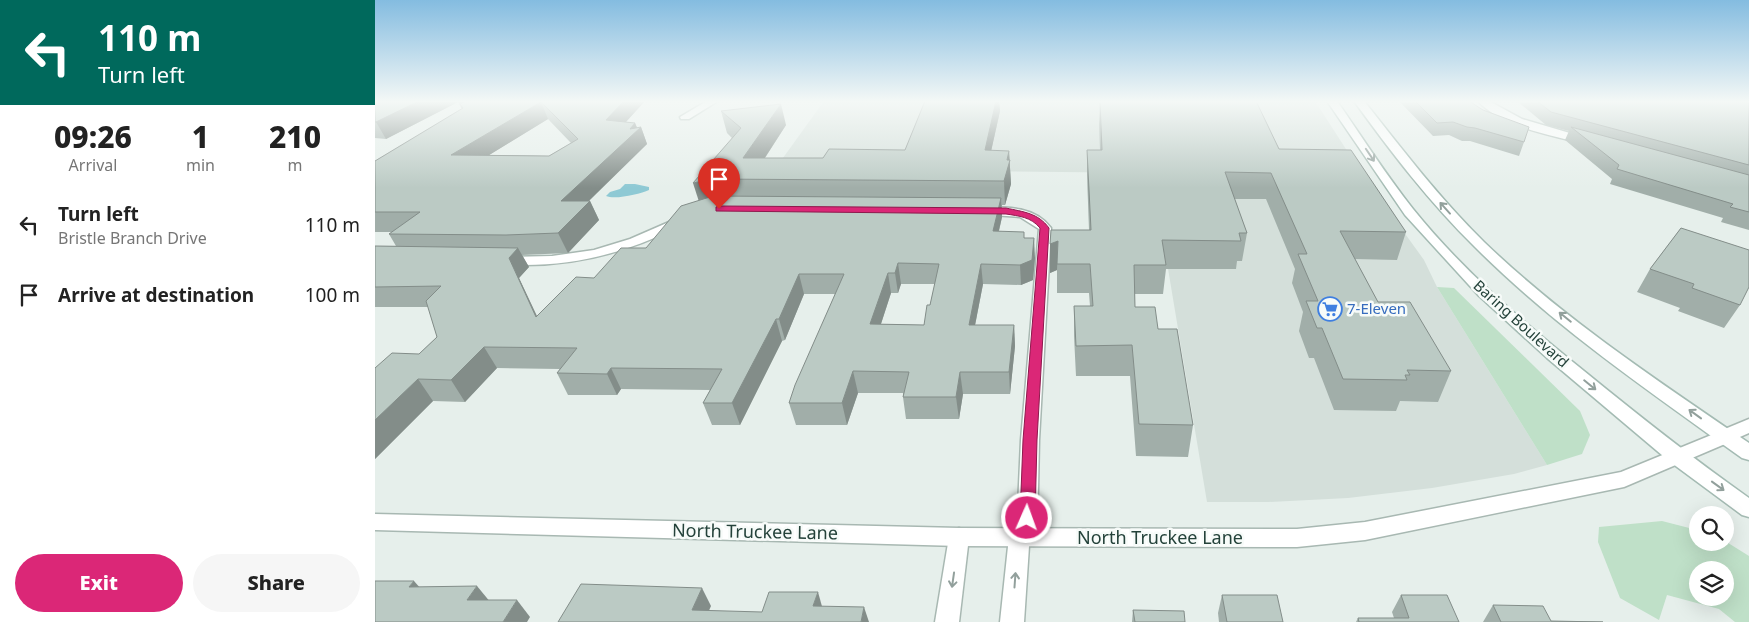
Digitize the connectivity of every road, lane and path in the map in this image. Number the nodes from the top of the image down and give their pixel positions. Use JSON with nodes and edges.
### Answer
{"nodes":[{"id":1,"x":1352,"y":130,"type":"edge"},
{"id":2,"x":1381,"y":130,"type":"edge"},
{"id":3,"x":1552,"y":130,"type":"edge"},
{"id":4,"x":1597,"y":144,"type":"edge"},
{"id":5,"x":966,"y":211,"type":"edge"},
{"id":6,"x":687,"y":217,"type":"edge"},
{"id":7,"x":490,"y":261,"type":"edge"},
{"id":8,"x":1749,"y":426,"type":"edge"},
{"id":9,"x":1726,"y":436,"type":"junction"},
{"id":10,"x":1749,"y":453,"type":"edge"},
{"id":11,"x":1676,"y":456,"type":"junction"},
{"id":12,"x":1749,"y":509,"type":"edge"},
{"id":13,"x":375,"y":522,"type":"edge"},
{"id":14,"x":959,"y":537,"type":"junction"},
{"id":15,"x":1023,"y":537,"type":"junction"},
{"id":16,"x":947,"y":622,"type":"edge"},
{"id":17,"x":1012,"y":622,"type":"edge"}],
"edges":[{"from":1,"to":11,"type":"street","name":"Baring Boulevard","one_way":true},
{"from":9,"to":2,"type":"street","name":"Baring Boulevard","one_way":true},
{"from":3,"to":4,"type":"street"},
{"from":5,"to":15,"type":"street"},
{"from":6,"to":7,"type":"street"},
{"from":8,"to":9,"type":"street","name":"North Truckee Lane"},
{"from":9,"to":10,"type":"street","name":"Baring Boulevard"},
{"from":9,"to":11,"type":"street","name":"North Truckee Lane"},
{"from":11,"to":12,"type":"street","name":"Baring Boulevard","one_way":true},
{"from":11,"to":15,"type":"street","name":"North Truckee Lane"},
{"from":13,"to":14,"type":"street","name":"North Truckee Lane"},
{"from":14,"to":15,"type":"street","name":"North Truckee Lane"},
{"from":14,"to":16,"type":"street","one_way":true},
{"from":17,"to":15,"type":"street","one_way":true}]}
